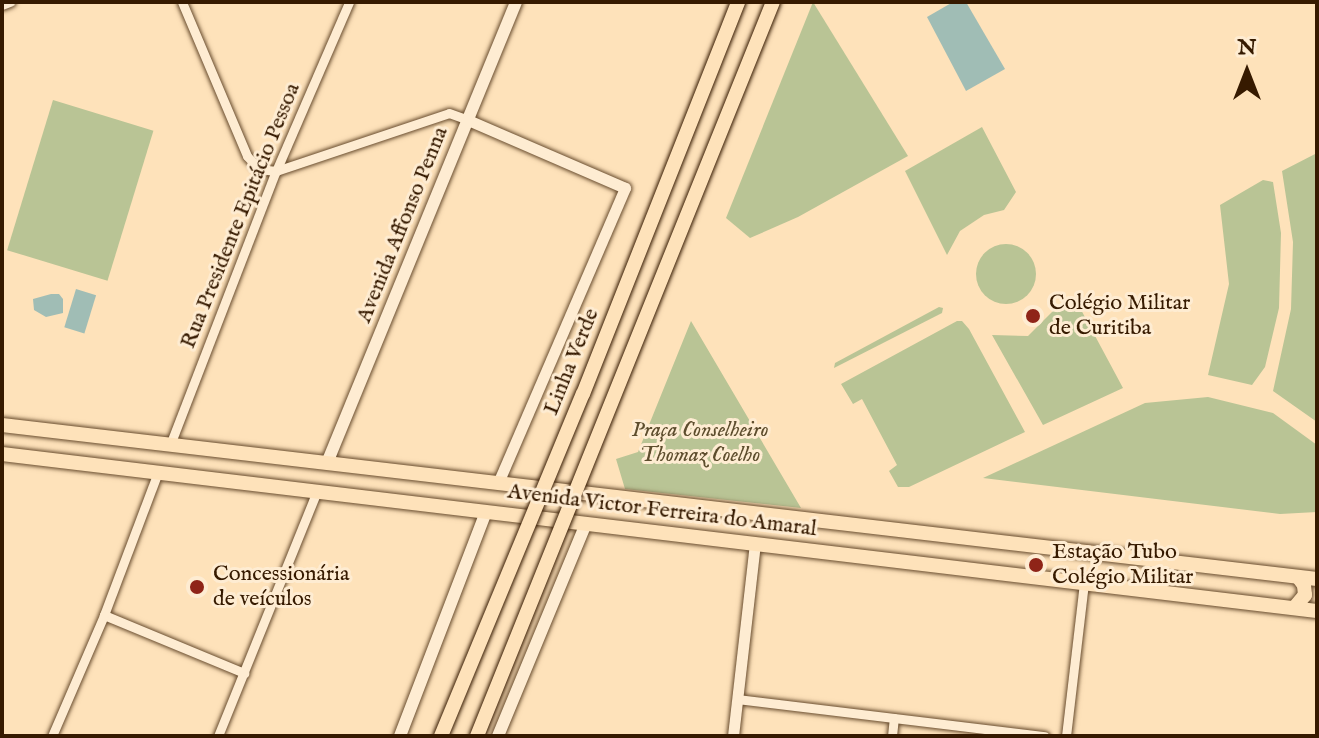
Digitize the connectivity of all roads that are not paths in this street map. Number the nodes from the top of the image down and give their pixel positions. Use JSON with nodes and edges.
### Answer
{"nodes":[{"id":1,"x":10,"y":2,"type":"edge"},
{"id":2,"x":182,"y":2,"type":"edge"},
{"id":3,"x":349,"y":2,"type":"edge"},
{"id":4,"x":516,"y":2,"type":"edge"},
{"id":5,"x":738,"y":2,"type":"edge"},
{"id":6,"x":773,"y":2,"type":"edge"},
{"id":7,"x":2,"y":5,"type":"edge"},
{"id":8,"x":468,"y":120,"type":"junction"},
{"id":9,"x":276,"y":171,"type":"junction"},
{"id":10,"x":2,"y":425,"type":"edge"},
{"id":11,"x":170,"y":445,"type":"junction"},
{"id":12,"x":2,"y":454,"type":"edge"},
{"id":13,"x":327,"y":463,"type":"junction"},
{"id":14,"x":158,"y":472,"type":"junction"},
{"id":15,"x":498,"y":483,"type":"junction"},
{"id":16,"x":317,"y":491,"type":"junction"},
{"id":17,"x":486,"y":512,"type":"junction"},
{"id":18,"x":586,"y":524,"type":"junction"},
{"id":19,"x":755,"y":544,"type":"junction"},
{"id":20,"x":1298,"y":577,"type":"junction"},
{"id":21,"x":1317,"y":579,"type":"edge"},
{"id":22,"x":1084,"y":583,"type":"junction"},
{"id":23,"x":1294,"y":608,"type":"junction"},
{"id":24,"x":1317,"y":611,"type":"edge"},
{"id":25,"x":104,"y":615,"type":"junction"},
{"id":26,"x":244,"y":673,"type":"junction"},
{"id":27,"x":737,"y":699,"type":"junction"},
{"id":28,"x":894,"y":718,"type":"junction"},
{"id":29,"x":52,"y":736,"type":"edge"},
{"id":30,"x":218,"y":736,"type":"edge"},
{"id":31,"x":400,"y":736,"type":"edge"},
{"id":32,"x":441,"y":736,"type":"edge"},
{"id":33,"x":477,"y":736,"type":"edge"},
{"id":34,"x":498,"y":736,"type":"edge"},
{"id":35,"x":733,"y":736,"type":"edge"},
{"id":36,"x":892,"y":736,"type":"edge"},
{"id":37,"x":1045,"y":736,"type":"edge"},
{"id":38,"x":1066,"y":736,"type":"edge"}],
"edges":[{"from":1,"to":7,"type":"street"},
{"from":2,"to":9,"type":"street"},
{"from":3,"to":9,"type":"street","name":"Rua Presidente Epitácio Pessoa"},
{"from":4,"to":8,"type":"main road","name":"Avenida Affonso Penna"},
{"from":5,"to":32,"type":"highway","name":"Linha Verde","bridge":true},
{"from":6,"to":33,"type":"highway","bridge":true},
{"from":8,"to":9,"type":"street"},
{"from":8,"to":13,"type":"main road","name":"Avenida Affonso Penna"},
{"from":8,"to":15,"type":"street","name":"Linha Verde"},
{"from":9,"to":11,"type":"street","name":"Rua Presidente Epitácio Pessoa"},
{"from":10,"to":11,"type":"highway","name":"Avenida Victor Ferreira do Amaral"},
{"from":11,"to":13,"type":"highway","name":"Avenida Victor Ferreira do Amaral"},
{"from":12,"to":14,"type":"highway","name":"Avenida Victor Ferreira do Amaral"},
{"from":13,"to":15,"type":"highway","name":"Avenida Victor Ferreira do Amaral"},
{"from":14,"to":16,"type":"highway","name":"Avenida Victor Ferreira do Amaral"},
{"from":14,"to":25,"type":"street"},
{"from":15,"to":20,"type":"highway","name":"Avenida Victor Ferreira do Amaral"},
{"from":16,"to":17,"type":"highway","name":"Avenida Victor Ferreira do Amaral"},
{"from":16,"to":26,"type":"street"},
{"from":17,"to":18,"type":"highway","name":"Avenida Victor Ferreira do Amaral"},
{"from":17,"to":31,"type":"main road"},
{"from":18,"to":19,"type":"highway","name":"Avenida Victor Ferreira do Amaral"},
{"from":18,"to":34,"type":"main road"},
{"from":19,"to":22,"type":"highway","name":"Avenida Victor Ferreira do Amaral"},
{"from":19,"to":27,"type":"street"},
{"from":20,"to":21,"type":"highway","name":"Avenida Victor Ferreira do Amaral"},
{"from":20,"to":23,"type":"highway"},
{"from":22,"to":23,"type":"highway","name":"Avenida Victor Ferreira do Amaral"},
{"from":22,"to":38,"type":"street"},
{"from":23,"to":24,"type":"highway","name":"Avenida Victor Ferreira do Amaral"},
{"from":25,"to":26,"type":"street"},
{"from":25,"to":29,"type":"street"},
{"from":26,"to":30,"type":"street"},
{"from":27,"to":28,"type":"street"},
{"from":27,"to":35,"type":"street"},
{"from":28,"to":36,"type":"street"},
{"from":28,"to":37,"type":"street"}]}
